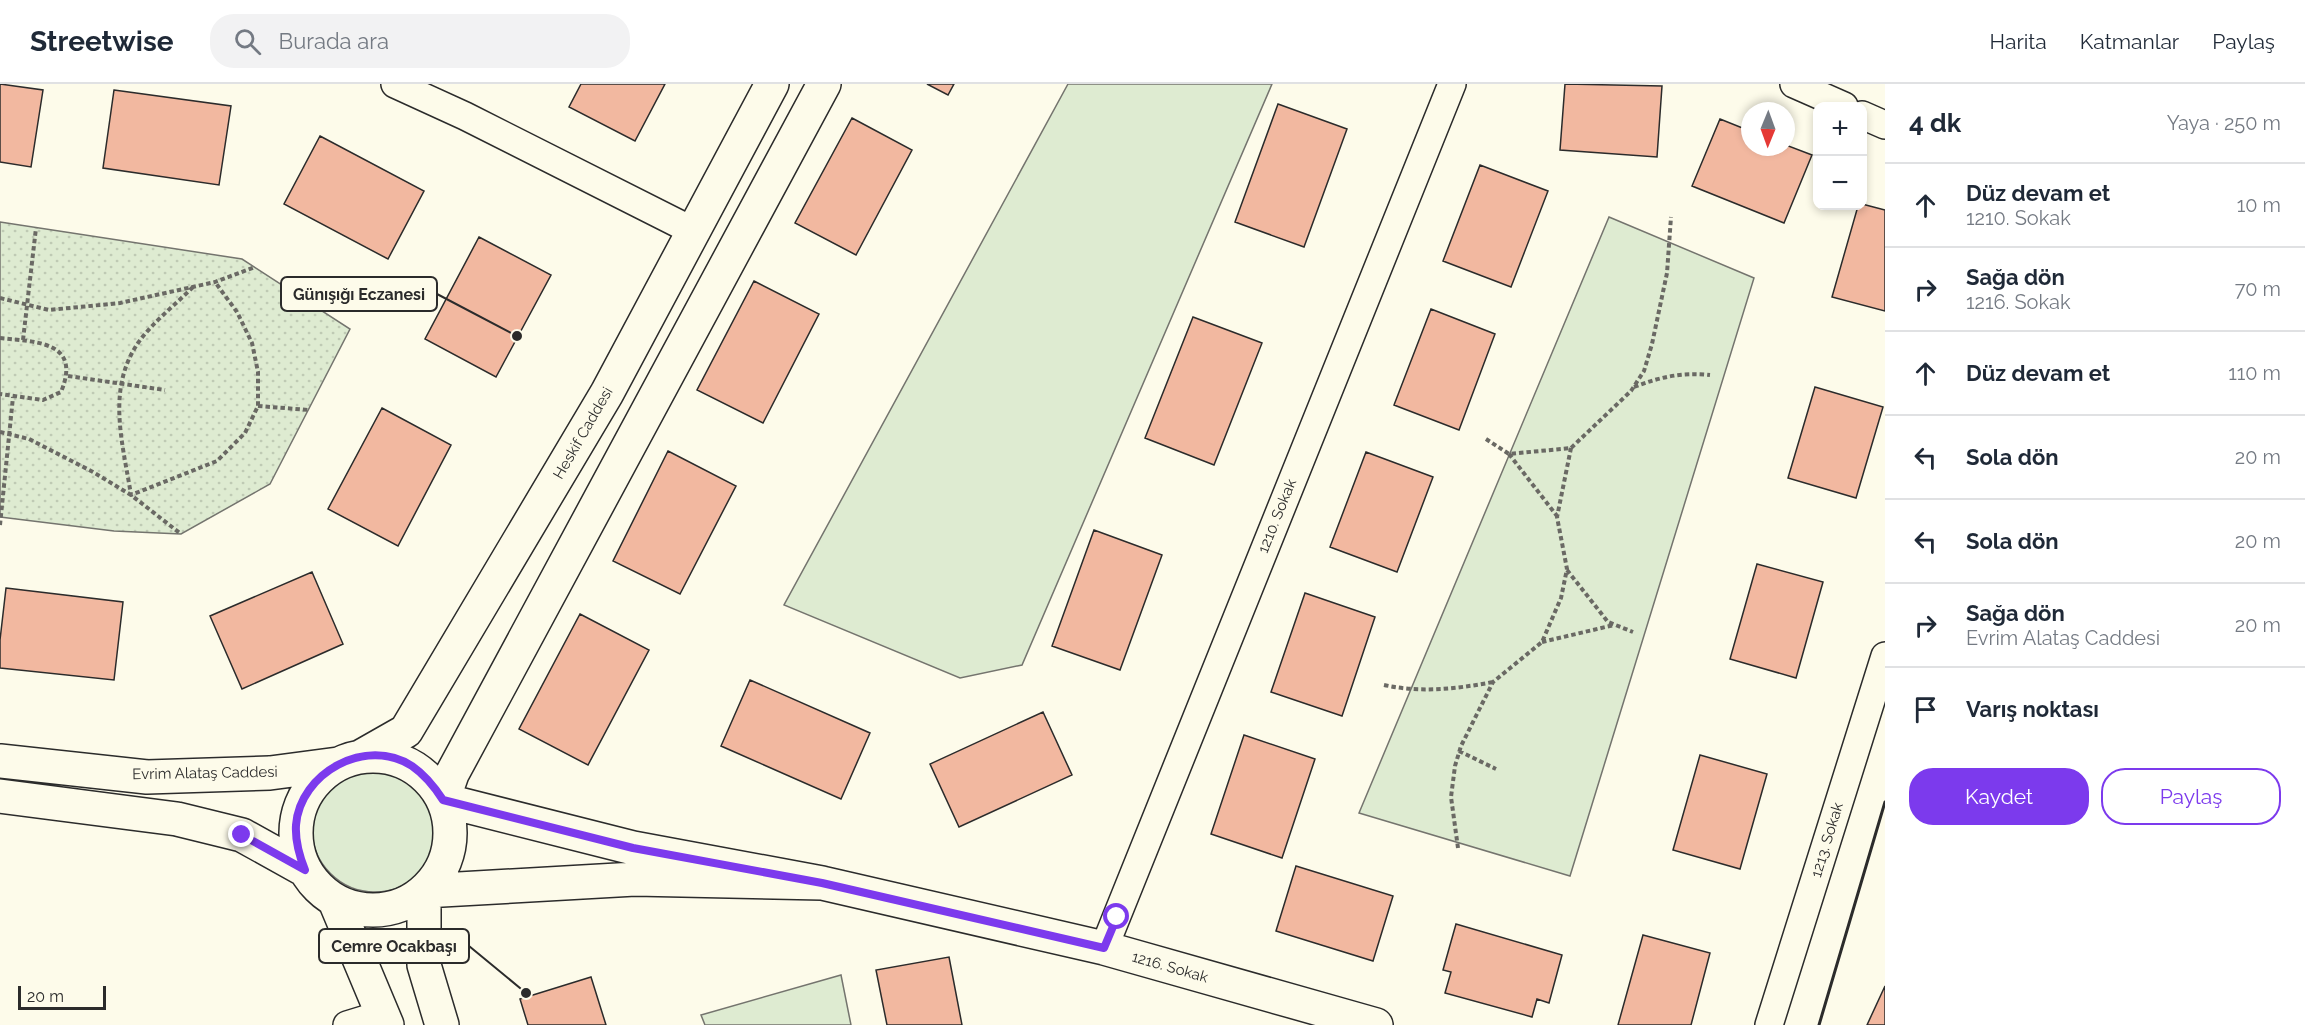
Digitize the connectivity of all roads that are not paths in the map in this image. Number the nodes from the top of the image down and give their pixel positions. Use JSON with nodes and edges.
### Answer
{"nodes":[{"id":1,"x":395,"y":84,"type":"edge"},
{"id":2,"x":772,"y":84,"type":"edge"},
{"id":3,"x":824,"y":84,"type":"edge"},
{"id":4,"x":1452,"y":84,"type":"edge"},
{"id":5,"x":1794,"y":84,"type":"edge"},
{"id":6,"x":1835,"y":102,"type":"edge"},
{"id":7,"x":1867,"y":117,"type":"edge"},
{"id":8,"x":1885,"y":125,"type":"edge"},
{"id":9,"x":693,"y":231,"type":"junction"},
{"id":10,"x":1885,"y":656,"type":"edge"},
{"id":11,"x":0,"y":760,"type":"edge"},
{"id":12,"x":350,"y":760,"type":"junction"},
{"id":13,"x":0,"y":796,"type":"edge"},
{"id":14,"x":443,"y":800,"type":"junction"},
{"id":15,"x":305,"y":870,"type":"junction"},
{"id":16,"x":822,"y":883,"type":"junction"},
{"id":17,"x":424,"y":891,"type":"junction"},
{"id":18,"x":336,"y":901,"type":"junction"},
{"id":19,"x":1104,"y":948,"type":"junction"},
{"id":20,"x":385,"y":1019,"type":"edge"},
{"id":21,"x":347,"y":1025,"type":"edge"},
{"id":22,"x":442,"y":1025,"type":"edge"},
{"id":23,"x":1376,"y":1025,"type":"edge"},
{"id":24,"x":1769,"y":1025,"type":"edge"}],
"edges":[{"from":1,"to":9,"type":"street"},
{"from":2,"to":9,"type":"main road","name":"Heskif Caddesi"},
{"from":3,"to":14,"type":"main road"},
{"from":4,"to":19,"type":"street","name":"1210. Sokak"},
{"from":5,"to":6,"type":"street"},
{"from":7,"to":8,"type":"street"},
{"from":9,"to":12,"type":"main road","name":"Heskif Caddesi"},
{"from":10,"to":24,"type":"street","name":"1213. Sokak"},
{"from":11,"to":12,"type":"main road","name":"Evrim Alataş Caddesi"},
{"from":12,"to":14,"type":"main road"},
{"from":12,"to":15,"type":"main road"},
{"from":13,"to":15,"type":"main road"},
{"from":14,"to":16,"type":"main road"},
{"from":14,"to":17,"type":"main road"},
{"from":15,"to":18,"type":"main road"},
{"from":16,"to":17,"type":"main road"},
{"from":16,"to":19,"type":"main road","name":"1216. Sokak"},
{"from":17,"to":18,"type":"main road"},
{"from":17,"to":22,"type":"main road"},
{"from":18,"to":20,"type":"main road"},
{"from":19,"to":23,"type":"main road","name":"1216. Sokak"},
{"from":20,"to":21,"type":"street"}]}
